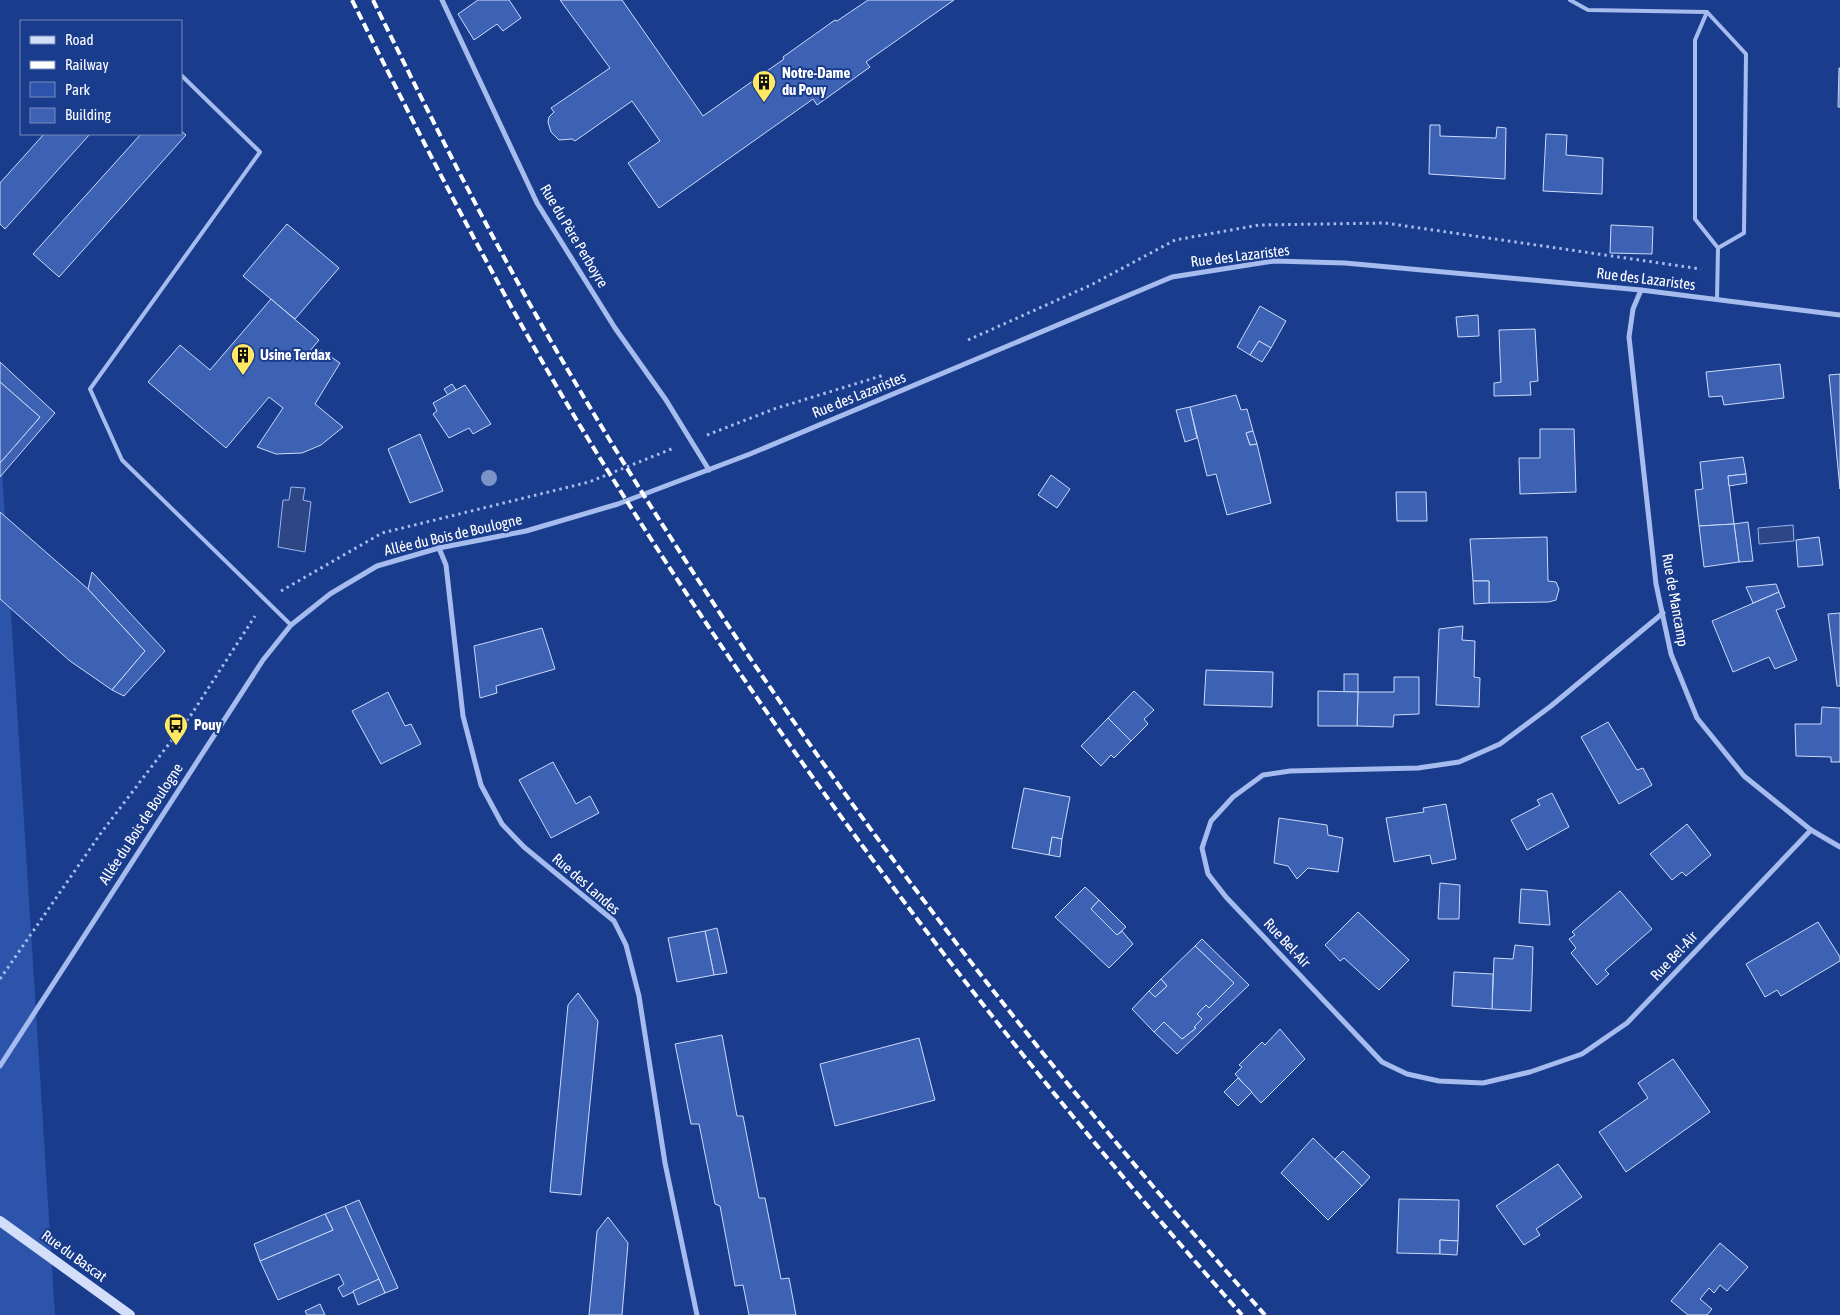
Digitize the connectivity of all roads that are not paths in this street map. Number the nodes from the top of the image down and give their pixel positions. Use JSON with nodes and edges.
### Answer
{"nodes":[{"id":1,"x":442,"y":0,"type":"edge"},
{"id":2,"x":1570,"y":0,"type":"edge"},
{"id":3,"x":1707,"y":12,"type":"junction"},
{"id":4,"x":182,"y":76,"type":"edge"},
{"id":5,"x":1718,"y":248,"type":"junction"},
{"id":6,"x":1641,"y":290,"type":"junction"},
{"id":7,"x":1718,"y":300,"type":"junction"},
{"id":8,"x":1840,"y":315,"type":"edge"},
{"id":9,"x":709,"y":470,"type":"junction"},
{"id":10,"x":439,"y":548,"type":"junction"},
{"id":11,"x":1663,"y":613,"type":"junction"},
{"id":12,"x":291,"y":625,"type":"junction"},
{"id":13,"x":1811,"y":830,"type":"junction"},
{"id":14,"x":1840,"y":847,"type":"edge"},
{"id":15,"x":0,"y":1066,"type":"edge"},
{"id":16,"x":0,"y":1222,"type":"edge"},
{"id":17,"x":130,"y":1315,"type":"edge"},
{"id":18,"x":697,"y":1315,"type":"edge"}],
"edges":[{"from":1,"to":9,"type":"street","name":"Rue du Père Perboyre"},
{"from":2,"to":3,"type":"lane"},
{"from":3,"to":5,"type":"lane"},
{"from":3,"to":5,"type":"lane"},
{"from":4,"to":12,"type":"lane"},
{"from":5,"to":7,"type":"lane"},
{"from":6,"to":7,"type":"street","name":"Rue des Lazaristes"},
{"from":6,"to":9,"type":"street","name":"Rue des Lazaristes"},
{"from":6,"to":11,"type":"street","name":"Rue de Mancamp"},
{"from":7,"to":8,"type":"street","name":"Rue des Lazaristes"},
{"from":9,"to":10,"type":"street","name":"Allée du Bois de Boulogne"},
{"from":10,"to":12,"type":"street","name":"Allée du Bois de Boulogne"},
{"from":10,"to":18,"type":"street","name":"Rue des Landes"},
{"from":11,"to":13,"type":"street","name":"Rue de Mancamp"},
{"from":11,"to":13,"type":"street","name":"Rue Bel-Air"},
{"from":12,"to":15,"type":"street","name":"Allée du Bois de Boulogne"},
{"from":13,"to":14,"type":"street","name":"Rue de Mancamp"},
{"from":16,"to":17,"type":"street","name":"Rue du Bascat"}]}
